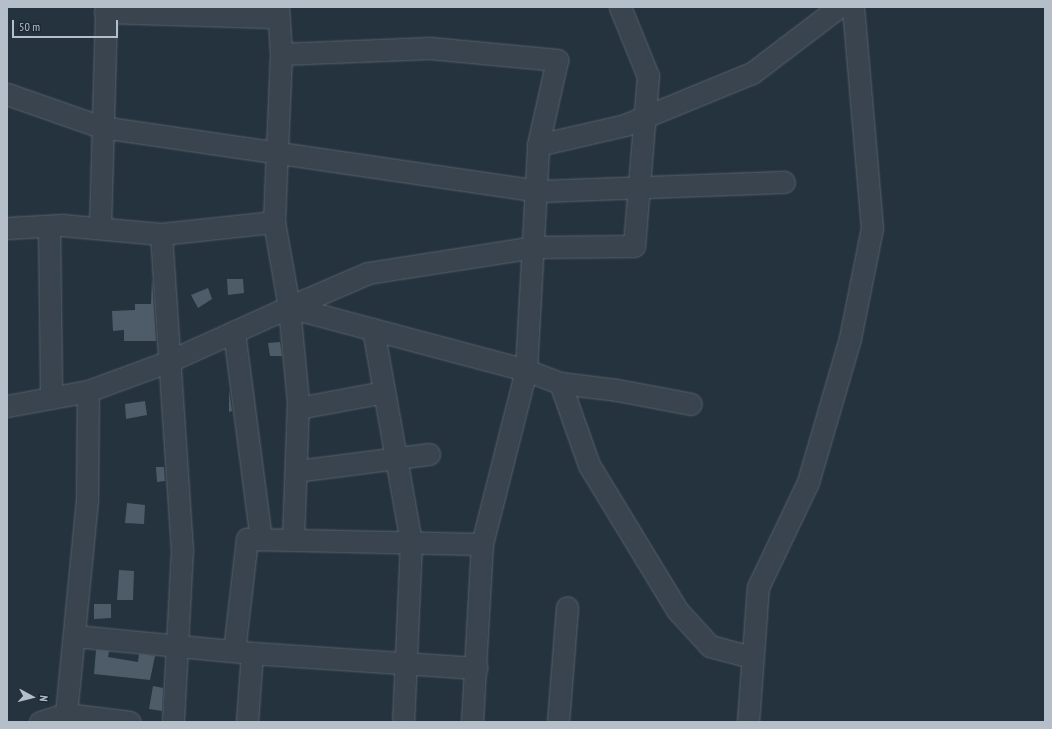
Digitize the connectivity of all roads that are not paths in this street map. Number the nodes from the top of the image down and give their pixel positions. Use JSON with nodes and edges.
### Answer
{"nodes":[{"id":1,"x":620,"y":7,"type":"edge"},
{"id":2,"x":839,"y":7,"type":"edge"},
{"id":3,"x":853,"y":7,"type":"edge"},
{"id":4,"x":105,"y":9,"type":"edge"},
{"id":5,"x":278,"y":12,"type":"edge"},
{"id":6,"x":281,"y":54,"type":"junction"},
{"id":7,"x":7,"y":94,"type":"edge"},
{"id":8,"x":645,"y":117,"type":"junction"},
{"id":9,"x":101,"y":127,"type":"junction"},
{"id":10,"x":538,"y":145,"type":"junction"},
{"id":11,"x":276,"y":155,"type":"junction"},
{"id":12,"x":784,"y":182,"type":"dead end"},
{"id":13,"x":639,"y":188,"type":"junction"},
{"id":14,"x":538,"y":191,"type":"junction"},
{"id":15,"x":274,"y":222,"type":"junction"},
{"id":16,"x":49,"y":226,"type":"junction"},
{"id":17,"x":7,"y":228,"type":"edge"},
{"id":18,"x":100,"y":228,"type":"junction"},
{"id":19,"x":162,"y":234,"type":"junction"},
{"id":20,"x":534,"y":247,"type":"junction"},
{"id":21,"x":289,"y":307,"type":"junction"},
{"id":22,"x":373,"y":329,"type":"junction"},
{"id":23,"x":234,"y":332,"type":"junction"},
{"id":24,"x":168,"y":362,"type":"junction"},
{"id":25,"x":526,"y":370,"type":"junction"},
{"id":26,"x":560,"y":384,"type":"junction"},
{"id":27,"x":88,"y":391,"type":"junction"},
{"id":28,"x":384,"y":392,"type":"junction"},
{"id":29,"x":51,"y":398,"type":"junction"},
{"id":30,"x":691,"y":404,"type":"dead end"},
{"id":31,"x":7,"y":406,"type":"edge"},
{"id":32,"x":298,"y":408,"type":"junction"},
{"id":33,"x":429,"y":454,"type":"dead end"},
{"id":34,"x":396,"y":458,"type":"junction"},
{"id":35,"x":296,"y":471,"type":"junction"},
{"id":36,"x":261,"y":539,"type":"junction"},
{"id":37,"x":293,"y":540,"type":"junction"},
{"id":38,"x":411,"y":542,"type":"junction"},
{"id":39,"x":482,"y":544,"type":"junction"},
{"id":40,"x":567,"y":607,"type":"dead end"},
{"id":41,"x":75,"y":636,"type":"junction"},
{"id":42,"x":179,"y":646,"type":"junction"},
{"id":43,"x":243,"y":652,"type":"junction"},
{"id":44,"x":752,"y":657,"type":"junction"},
{"id":45,"x":405,"y":663,"type":"junction"},
{"id":46,"x":477,"y":668,"type":"junction"},
{"id":47,"x":66,"y":714,"type":"junction"},
{"id":48,"x":40,"y":722,"type":"edge"},
{"id":49,"x":130,"y":722,"type":"edge"},
{"id":50,"x":173,"y":722,"type":"edge"},
{"id":51,"x":247,"y":722,"type":"edge"},
{"id":52,"x":403,"y":722,"type":"edge"},
{"id":53,"x":472,"y":722,"type":"edge"},
{"id":54,"x":558,"y":722,"type":"edge"},
{"id":55,"x":748,"y":722,"type":"edge"}],
"edges":[{"from":1,"to":8,"type":"street"},
{"from":2,"to":8,"type":"street"},
{"from":3,"to":44,"type":"street"},
{"from":4,"to":5,"type":"street"},
{"from":4,"to":9,"type":"street"},
{"from":5,"to":6,"type":"street"},
{"from":6,"to":10,"type":"street"},
{"from":6,"to":11,"type":"street"},
{"from":7,"to":9,"type":"street"},
{"from":8,"to":10,"type":"street"},
{"from":8,"to":13,"type":"street"},
{"from":9,"to":11,"type":"street"},
{"from":9,"to":18,"type":"street"},
{"from":10,"to":14,"type":"street"},
{"from":11,"to":14,"type":"street"},
{"from":11,"to":15,"type":"street"},
{"from":12,"to":13,"type":"street"},
{"from":13,"to":14,"type":"street"},
{"from":13,"to":20,"type":"street"},
{"from":14,"to":20,"type":"street"},
{"from":15,"to":19,"type":"street"},
{"from":15,"to":21,"type":"street"},
{"from":16,"to":17,"type":"street"},
{"from":16,"to":18,"type":"street"},
{"from":16,"to":29,"type":"street"},
{"from":18,"to":19,"type":"street"},
{"from":19,"to":24,"type":"street"},
{"from":20,"to":21,"type":"street"},
{"from":20,"to":25,"type":"street"},
{"from":21,"to":22,"type":"street"},
{"from":21,"to":23,"type":"street"},
{"from":21,"to":32,"type":"street"},
{"from":22,"to":25,"type":"street"},
{"from":22,"to":28,"type":"street"},
{"from":23,"to":24,"type":"street"},
{"from":23,"to":36,"type":"street"},
{"from":24,"to":27,"type":"street"},
{"from":24,"to":42,"type":"street"},
{"from":25,"to":26,"type":"street"},
{"from":25,"to":39,"type":"street"},
{"from":26,"to":30,"type":"street"},
{"from":26,"to":44,"type":"street"},
{"from":27,"to":29,"type":"street"},
{"from":27,"to":41,"type":"street"},
{"from":28,"to":32,"type":"street"},
{"from":28,"to":34,"type":"street"},
{"from":29,"to":31,"type":"street"},
{"from":32,"to":35,"type":"street"},
{"from":33,"to":34,"type":"street"},
{"from":34,"to":35,"type":"street"},
{"from":34,"to":38,"type":"street"},
{"from":35,"to":37,"type":"street"},
{"from":36,"to":37,"type":"street"},
{"from":36,"to":43,"type":"street"},
{"from":37,"to":38,"type":"street"},
{"from":38,"to":39,"type":"street"},
{"from":38,"to":45,"type":"street"},
{"from":39,"to":46,"type":"street"},
{"from":40,"to":54,"type":"street"},
{"from":41,"to":42,"type":"street"},
{"from":41,"to":47,"type":"street"},
{"from":42,"to":43,"type":"street"},
{"from":42,"to":50,"type":"street"},
{"from":43,"to":45,"type":"street"},
{"from":43,"to":51,"type":"street"},
{"from":44,"to":55,"type":"street"},
{"from":45,"to":46,"type":"street"},
{"from":45,"to":52,"type":"street"},
{"from":46,"to":53,"type":"street"},
{"from":47,"to":48,"type":"street"},
{"from":47,"to":49,"type":"street"}]}
